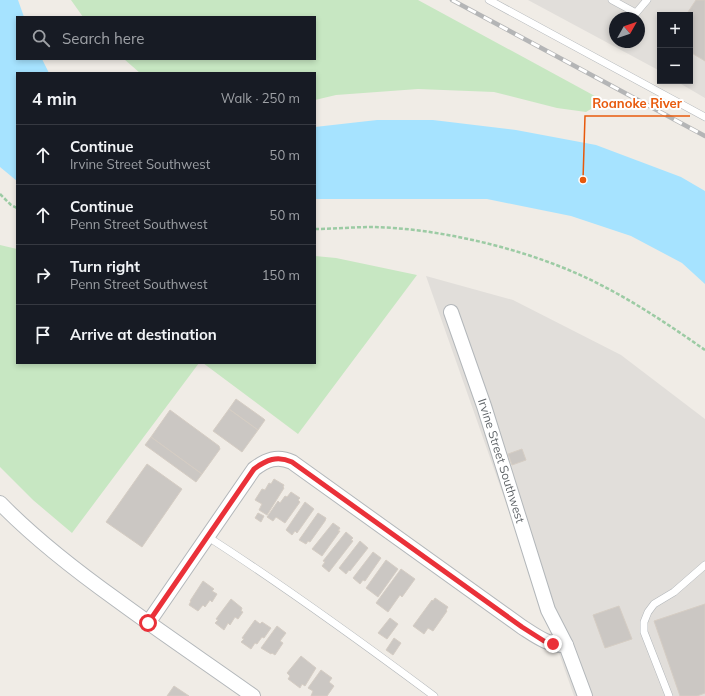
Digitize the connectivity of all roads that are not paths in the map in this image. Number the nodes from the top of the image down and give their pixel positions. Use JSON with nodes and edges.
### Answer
{"nodes":[{"id":1,"x":489,"y":0,"type":"edge"},
{"id":2,"x":612,"y":0,"type":"edge"},
{"id":3,"x":647,"y":0,"type":"edge"},
{"id":4,"x":705,"y":117,"type":"edge"},
{"id":5,"x":452,"y":312,"type":"dead end"},
{"id":6,"x":0,"y":504,"type":"edge"},
{"id":7,"x":208,"y":536,"type":"junction"},
{"id":8,"x":705,"y":564,"type":"edge"},
{"id":9,"x":148,"y":623,"type":"junction"},
{"id":10,"x":566,"y":645,"type":"junction"},
{"id":11,"x":253,"y":696,"type":"edge"},
{"id":12,"x":434,"y":696,"type":"edge"},
{"id":13,"x":585,"y":696,"type":"edge"},
{"id":14,"x":669,"y":696,"type":"edge"}],
"edges":[{"from":1,"to":4,"type":"lane"},
{"from":2,"to":3,"type":"lane"},
{"from":5,"to":10,"type":"street","name":"Irvine Street Southwest"},
{"from":6,"to":9,"type":"street"},
{"from":7,"to":9,"type":"street"},
{"from":7,"to":10,"type":"street"},
{"from":7,"to":12,"type":"lane"},
{"from":8,"to":14,"type":"lane"},
{"from":9,"to":11,"type":"street"},
{"from":10,"to":13,"type":"street","name":"Irvine Street Southwest"}]}
